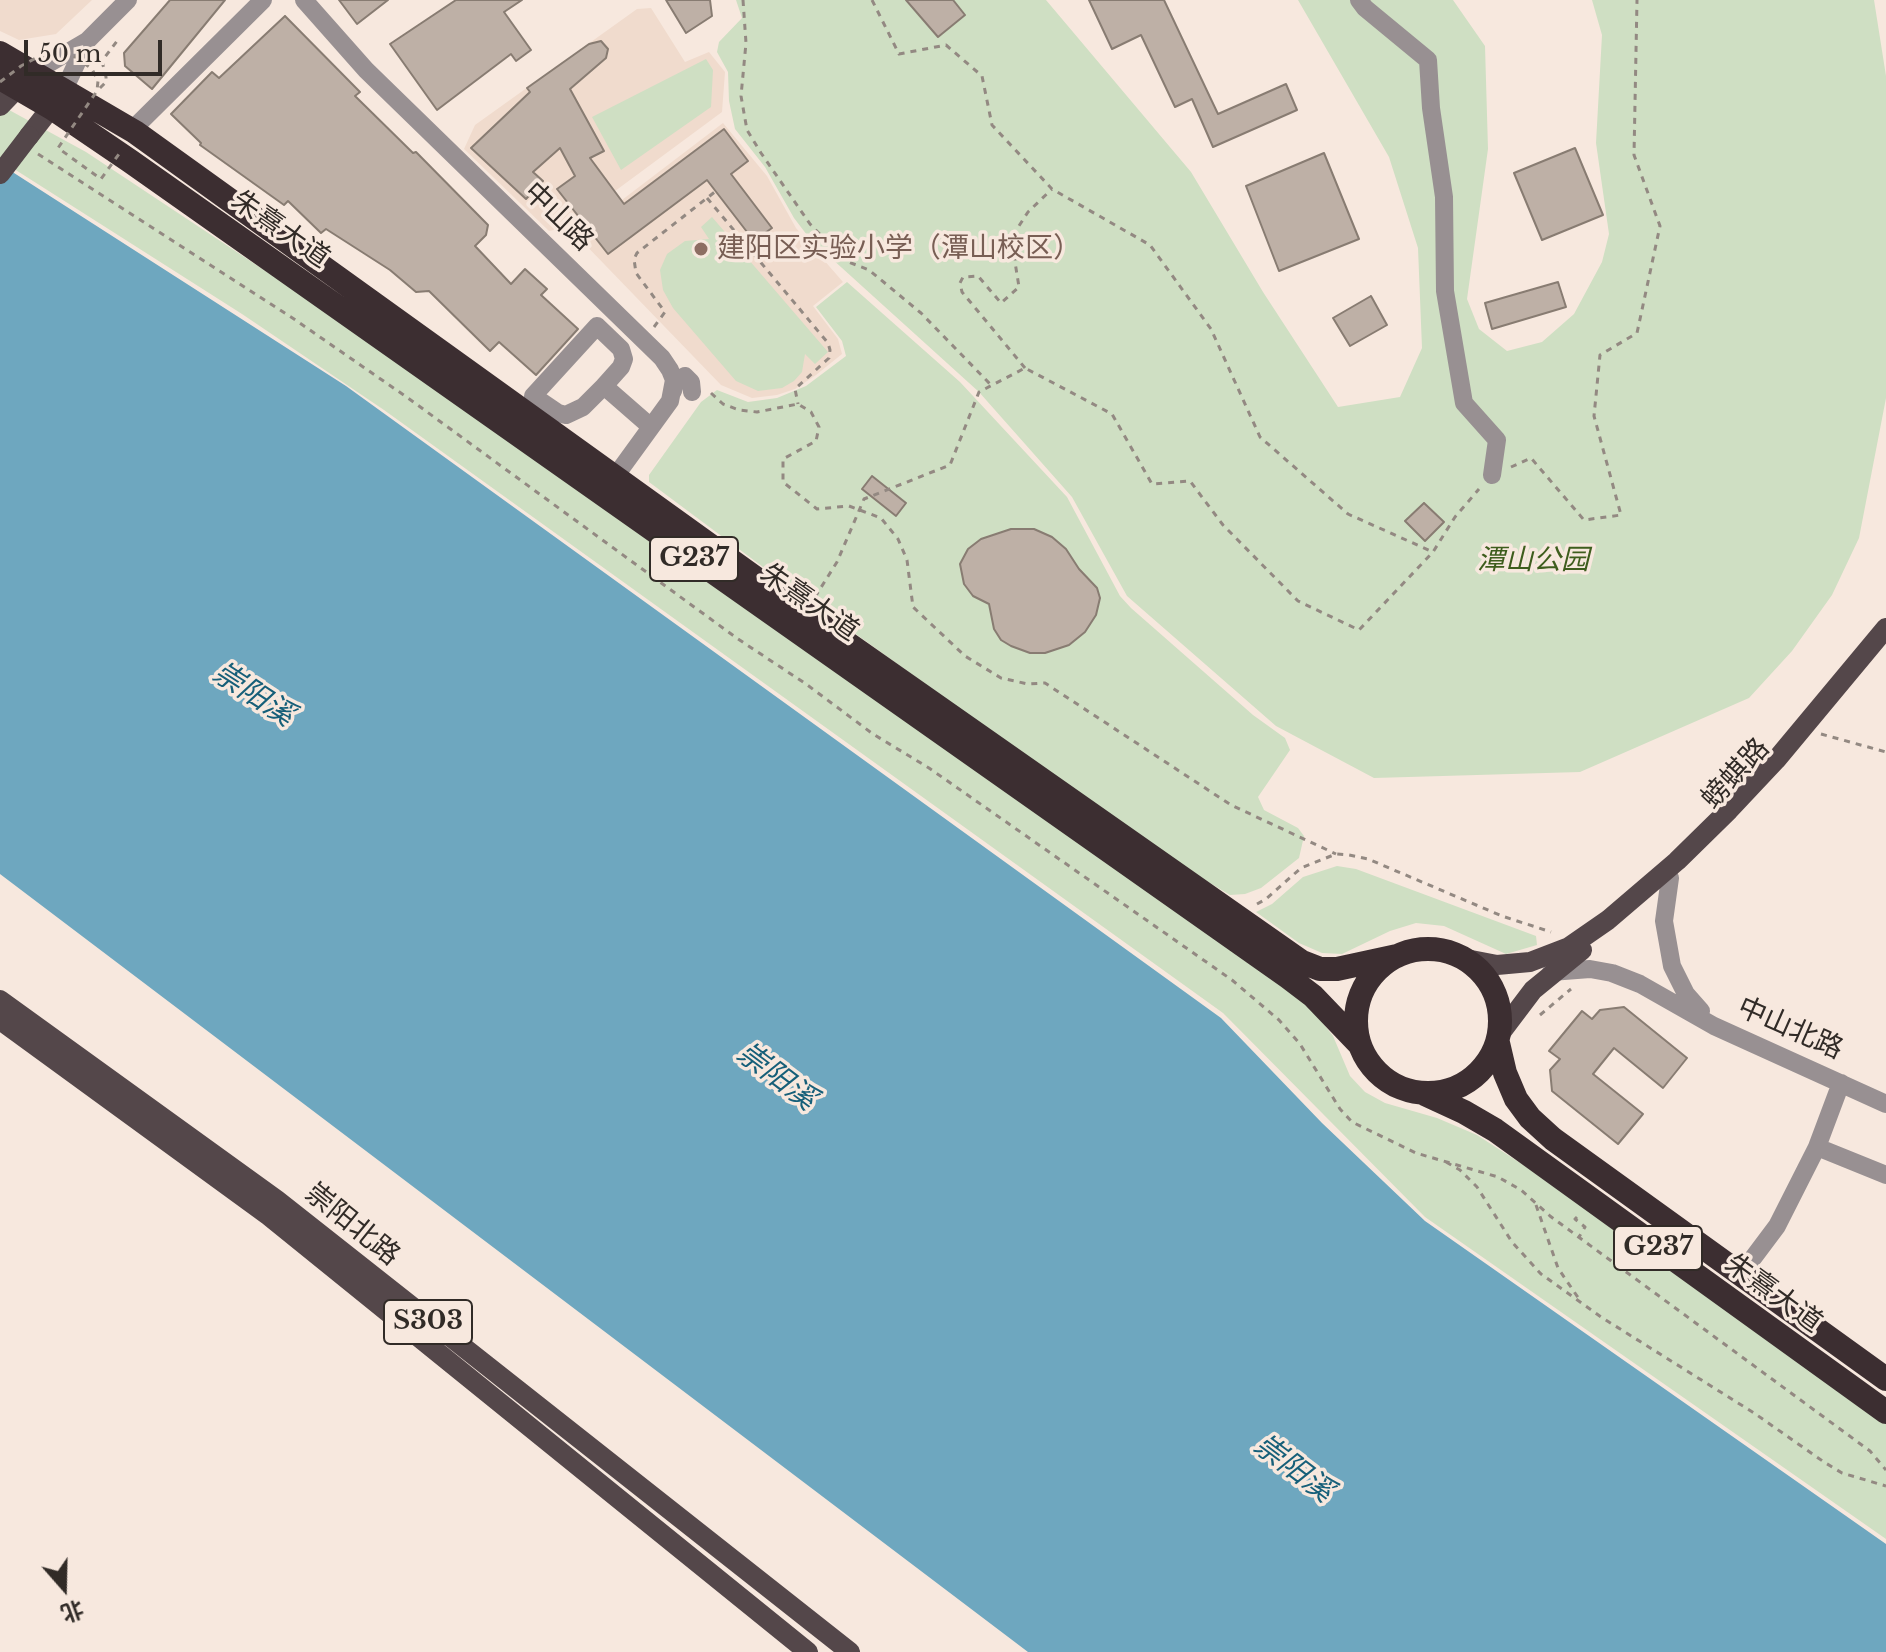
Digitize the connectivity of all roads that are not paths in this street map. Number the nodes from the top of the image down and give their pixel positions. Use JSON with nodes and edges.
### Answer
{"nodes":[{"id":1,"x":128,"y":0,"type":"edge"},
{"id":2,"x":263,"y":0,"type":"edge"},
{"id":3,"x":304,"y":0,"type":"edge"},
{"id":4,"x":1359,"y":0,"type":"edge"},
{"id":5,"x":87,"y":41,"type":"junction"},
{"id":6,"x":0,"y":53,"type":"edge"},
{"id":7,"x":36,"y":71,"type":"junction"},
{"id":8,"x":5,"y":82,"type":"edge"},
{"id":9,"x":58,"y":99,"type":"junction"},
{"id":10,"x":0,"y":106,"type":"edge"},
{"id":11,"x":132,"y":130,"type":"junction"},
{"id":12,"x":0,"y":174,"type":"edge"},
{"id":13,"x":604,"y":386,"type":"junction"},
{"id":14,"x":651,"y":427,"type":"junction"},
{"id":15,"x":1492,"y":475,"type":"road end"},
{"id":16,"x":609,"y":485,"type":"junction"},
{"id":17,"x":1886,"y":628,"type":"edge"},
{"id":18,"x":1886,"y":648,"type":"edge"},
{"id":19,"x":1670,"y":878,"type":"junction"},
{"id":20,"x":1611,"y":923,"type":"junction"},
{"id":21,"x":1397,"y":956,"type":"junction"},
{"id":22,"x":1466,"y":959,"type":"junction"},
{"id":23,"x":1551,"y":972,"type":"junction"},
{"id":24,"x":0,"y":1000,"type":"edge"},
{"id":25,"x":0,"y":1020,"type":"edge"},
{"id":26,"x":1714,"y":1026,"type":"junction"},
{"id":27,"x":1499,"y":1039,"type":"junction"},
{"id":28,"x":1360,"y":1045,"type":"junction"},
{"id":29,"x":1841,"y":1083,"type":"junction"},
{"id":30,"x":1425,"y":1094,"type":"junction"},
{"id":31,"x":1886,"y":1104,"type":"edge"},
{"id":32,"x":1817,"y":1147,"type":"junction"},
{"id":33,"x":1886,"y":1175,"type":"edge"},
{"id":34,"x":1741,"y":1274,"type":"junction"},
{"id":35,"x":1886,"y":1379,"type":"edge"},
{"id":36,"x":1886,"y":1412,"type":"edge"},
{"id":37,"x":808,"y":1652,"type":"edge"},
{"id":38,"x":850,"y":1652,"type":"edge"}],
"edges":[{"from":1,"to":5,"type":"street"},
{"from":2,"to":11,"type":"street"},
{"from":3,"to":14,"type":"street","name":"中山路"},
{"from":4,"to":15,"type":"street"},
{"from":5,"to":7,"type":"street"},
{"from":5,"to":9,"type":"street"},
{"from":6,"to":7,"type":"highway","number":"G237"},
{"from":7,"to":8,"type":"main road"},
{"from":7,"to":9,"type":"highway","name":"朱熹大道","number":"G237"},
{"from":8,"to":9,"type":"highway","name":"朱熹大道","number":"G237"},
{"from":8,"to":10,"type":"main road"},
{"from":9,"to":11,"type":"highway","name":"朱熹大道","number":"G237"},
{"from":9,"to":12,"type":"main road","bridge":true},
{"from":9,"to":16,"type":"highway","name":"朱熹大道","number":"G237"},
{"from":11,"to":16,"type":"highway","name":"朱熹大道","number":"G237"},
{"from":13,"to":13,"type":"street"},
{"from":13,"to":14,"type":"street"},
{"from":14,"to":16,"type":"street"},
{"from":16,"to":21,"type":"highway","name":"朱熹大道","number":"G237"},
{"from":16,"to":28,"type":"highway","name":"朱熹大道","number":"G237"},
{"from":17,"to":20,"type":"main road"},
{"from":18,"to":19,"type":"main road","name":"螃蜞路"},
{"from":19,"to":20,"type":"main road","name":"螃蜞路"},
{"from":19,"to":26,"type":"street"},
{"from":20,"to":22,"type":"main road"},
{"from":20,"to":23,"type":"main road"},
{"from":21,"to":22,"type":"highway","number":"G237"},
{"from":21,"to":28,"type":"highway"},
{"from":22,"to":27,"type":"highway","number":"G237"},
{"from":23,"to":26,"type":"street","name":"中山北路"},
{"from":23,"to":27,"type":"main road"},
{"from":24,"to":38,"type":"main road","name":"崇阳北路","number":"S303"},
{"from":25,"to":37,"type":"main road","name":"崇阳北路","number":"S303"},
{"from":26,"to":29,"type":"street","name":"中山北路"},
{"from":27,"to":30,"type":"highway"},
{"from":27,"to":34,"type":"highway","name":"朱熹大道","number":"G237"},
{"from":28,"to":30,"type":"highway","number":"G237"},
{"from":29,"to":31,"type":"street","name":"中山北路"},
{"from":29,"to":32,"type":"street"},
{"from":30,"to":36,"type":"highway","name":"朱熹大道","number":"G237"},
{"from":32,"to":33,"type":"street"},
{"from":32,"to":34,"type":"street"},
{"from":34,"to":35,"type":"highway","name":"朱熹大道","number":"G237"}]}
